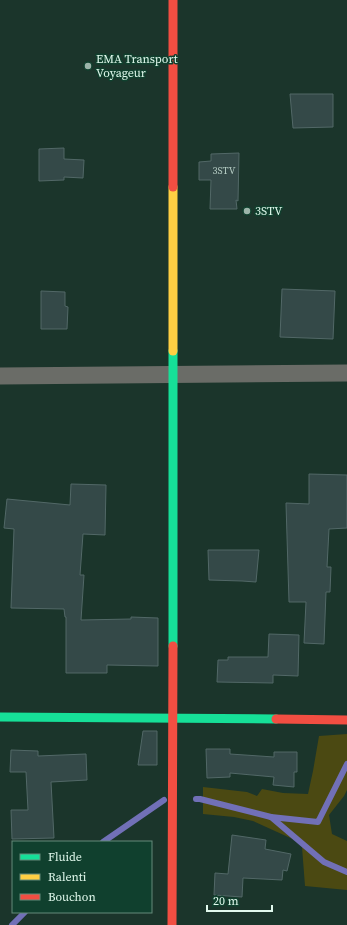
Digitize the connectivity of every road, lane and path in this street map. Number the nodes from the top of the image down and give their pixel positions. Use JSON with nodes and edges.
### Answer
{"nodes":[{"id":1,"x":173,"y":0,"type":"edge"},
{"id":2,"x":173,"y":374,"type":"junction"},
{"id":3,"x":347,"y":374,"type":"edge"},
{"id":4,"x":0,"y":376,"type":"edge"},
{"id":5,"x":0,"y":717,"type":"edge"},
{"id":6,"x":173,"y":719,"type":"junction"},
{"id":7,"x":347,"y":720,"type":"edge"},
{"id":8,"x":172,"y":925,"type":"edge"}],
"edges":[{"from":1,"to":2,"type":"street"},
{"from":2,"to":3,"type":"street"},
{"from":2,"to":4,"type":"street"},
{"from":2,"to":6,"type":"street"},
{"from":5,"to":6,"type":"street"},
{"from":6,"to":7,"type":"street"},
{"from":6,"to":8,"type":"street"}]}
